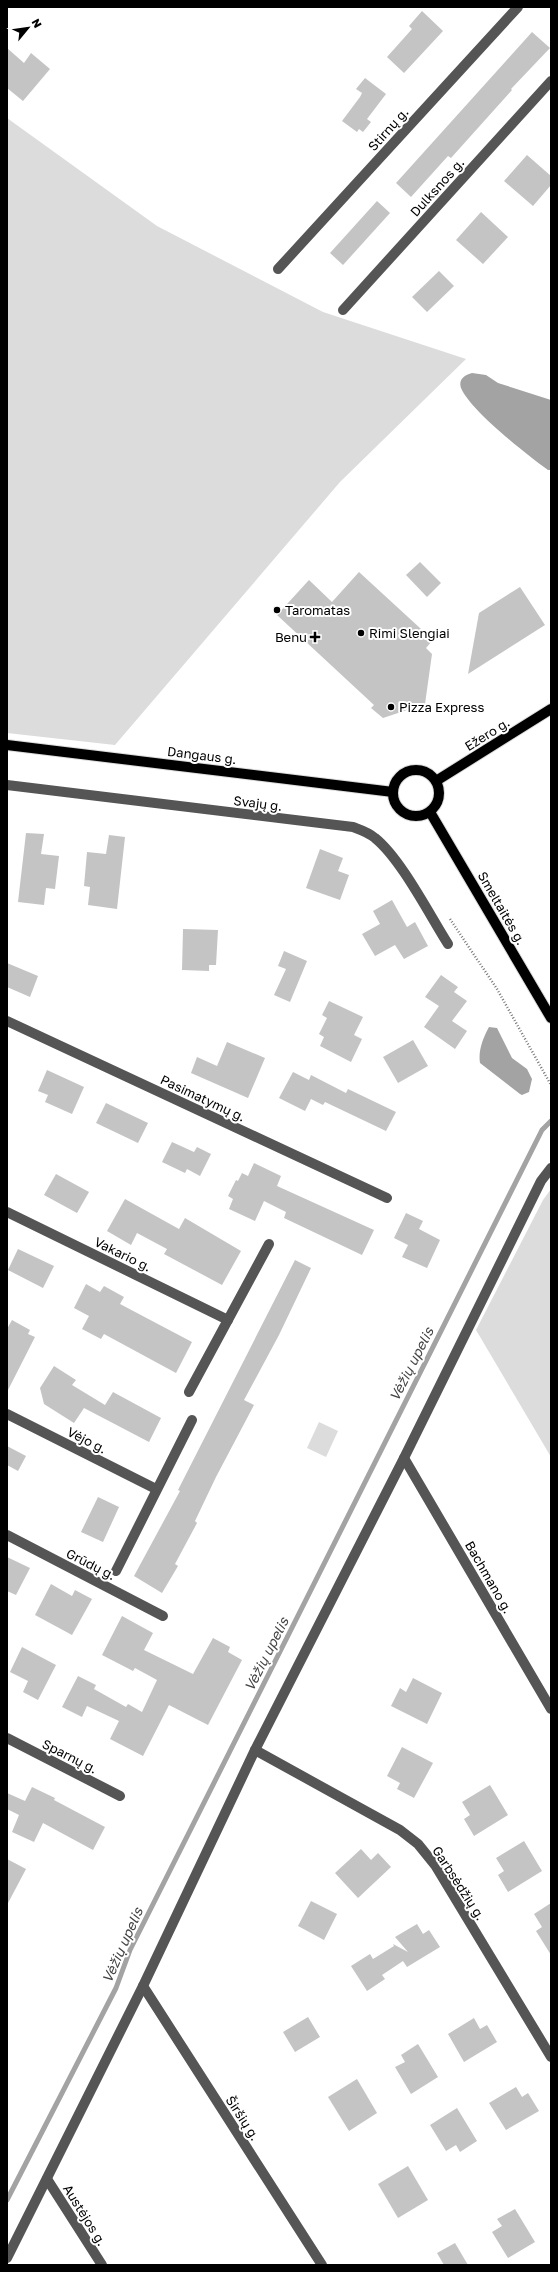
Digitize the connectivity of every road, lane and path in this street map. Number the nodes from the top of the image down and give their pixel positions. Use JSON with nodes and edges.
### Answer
{"nodes":[{"id":1,"x":518,"y":7,"type":"edge"},
{"id":2,"x":551,"y":81,"type":"edge"},
{"id":3,"x":278,"y":269,"type":"dead end"},
{"id":4,"x":343,"y":310,"type":"dead end"},
{"id":5,"x":551,"y":709,"type":"edge"},
{"id":6,"x":7,"y":745,"type":"edge"},
{"id":7,"x":436,"y":781,"type":"junction"},
{"id":8,"x":7,"y":786,"type":"edge"},
{"id":9,"x":393,"y":792,"type":"junction"},
{"id":10,"x":430,"y":812,"type":"junction"},
{"id":11,"x":445,"y":912,"type":"dead end"},
{"id":12,"x":448,"y":944,"type":"dead end"},
{"id":13,"x":551,"y":1018,"type":"edge"},
{"id":14,"x":7,"y":1021,"type":"edge"},
{"id":15,"x":551,"y":1085,"type":"edge"},
{"id":16,"x":551,"y":1168,"type":"edge"},
{"id":17,"x":387,"y":1198,"type":"dead end"},
{"id":18,"x":7,"y":1212,"type":"edge"},
{"id":19,"x":269,"y":1244,"type":"dead end"},
{"id":20,"x":228,"y":1320,"type":"junction"},
{"id":21,"x":189,"y":1392,"type":"dead end"},
{"id":22,"x":7,"y":1414,"type":"edge"},
{"id":23,"x":192,"y":1420,"type":"dead end"},
{"id":24,"x":404,"y":1458,"type":"junction"},
{"id":25,"x":156,"y":1489,"type":"junction"},
{"id":26,"x":7,"y":1535,"type":"edge"},
{"id":27,"x":116,"y":1571,"type":"dead end"},
{"id":28,"x":163,"y":1616,"type":"dead end"},
{"id":29,"x":551,"y":1709,"type":"edge"},
{"id":30,"x":7,"y":1738,"type":"edge"},
{"id":31,"x":255,"y":1750,"type":"junction"},
{"id":32,"x":120,"y":1796,"type":"dead end"},
{"id":33,"x":143,"y":1986,"type":"junction"},
{"id":34,"x":551,"y":2057,"type":"edge"},
{"id":35,"x":47,"y":2179,"type":"junction"},
{"id":36,"x":7,"y":2258,"type":"edge"},
{"id":37,"x":102,"y":2265,"type":"edge"},
{"id":38,"x":322,"y":2265,"type":"edge"}],
"edges":[{"from":1,"to":3,"type":"street","name":"Stirnų g."},
{"from":2,"to":4,"type":"street","name":"Dulksnos g."},
{"from":5,"to":7,"type":"main road","name":"Ežero g."},
{"from":6,"to":9,"type":"main road","name":"Dangaus g."},
{"from":7,"to":9,"type":"main road"},
{"from":7,"to":10,"type":"main road"},
{"from":8,"to":12,"type":"street","name":"Svajų g."},
{"from":9,"to":10,"type":"main road"},
{"from":10,"to":13,"type":"main road","name":"Smeltaitės g."},
{"from":11,"to":15,"type":"path"},
{"from":14,"to":17,"type":"street","name":"Pasimatymų g."},
{"from":16,"to":24,"type":"street"},
{"from":18,"to":20,"type":"street","name":"Vakario g."},
{"from":19,"to":20,"type":"street"},
{"from":20,"to":21,"type":"street"},
{"from":22,"to":25,"type":"street","name":"Vėjo g."},
{"from":23,"to":25,"type":"street"},
{"from":24,"to":29,"type":"street","name":"Bachmano g."},
{"from":24,"to":31,"type":"street"},
{"from":25,"to":27,"type":"street"},
{"from":26,"to":28,"type":"street","name":"Grūdų g."},
{"from":30,"to":32,"type":"street","name":"Sparnų g."},
{"from":31,"to":33,"type":"street"},
{"from":31,"to":34,"type":"street","name":"Garbsėdžių g."},
{"from":33,"to":35,"type":"street"},
{"from":33,"to":38,"type":"street","name":"Širšių g."},
{"from":35,"to":36,"type":"street"},
{"from":35,"to":37,"type":"street","name":"Austėjos g."}]}
